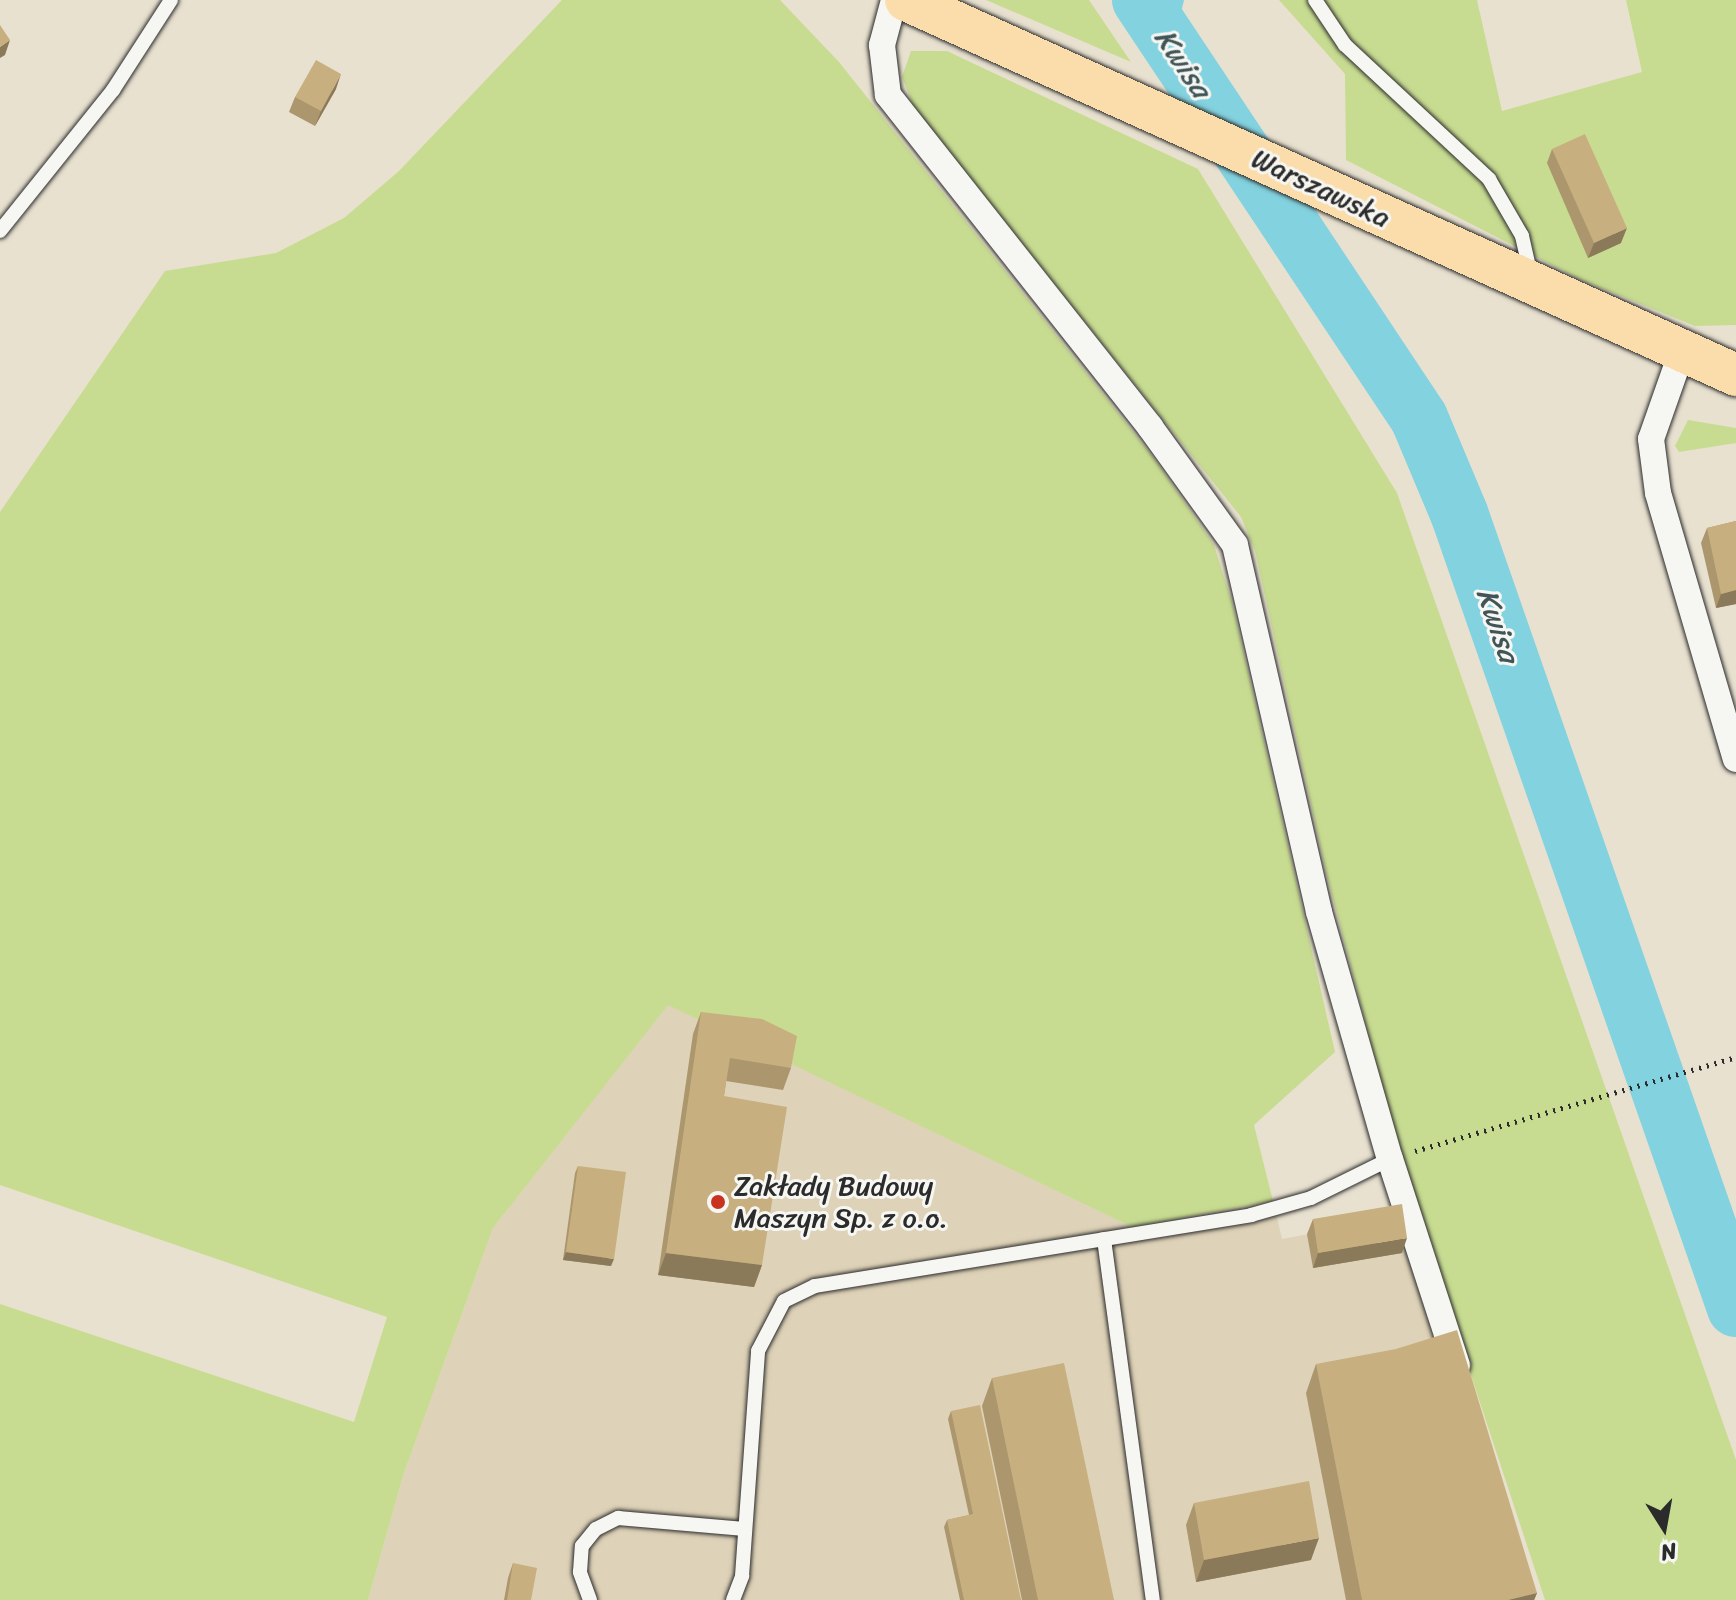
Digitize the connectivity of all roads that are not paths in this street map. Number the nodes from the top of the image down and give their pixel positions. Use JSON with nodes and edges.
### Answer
{"nodes":[{"id":1,"x":171,"y":0,"type":"edge"},
{"id":2,"x":894,"y":0,"type":"edge"},
{"id":3,"x":1315,"y":0,"type":"edge"},
{"id":4,"x":920,"y":6,"type":"edge"},
{"id":5,"x":0,"y":231,"type":"edge"},
{"id":6,"x":1523,"y":280,"type":"junction"},
{"id":7,"x":1682,"y":351,"type":"junction"},
{"id":8,"x":1736,"y":375,"type":"edge"},
{"id":9,"x":1736,"y":759,"type":"edge"},
{"id":10,"x":1390,"y":1159,"type":"junction"},
{"id":11,"x":1104,"y":1239,"type":"junction"},
{"id":12,"x":1463,"y":1384,"type":"edge"},
{"id":13,"x":745,"y":1529,"type":"junction"},
{"id":14,"x":590,"y":1600,"type":"edge"},
{"id":15,"x":733,"y":1600,"type":"edge"},
{"id":16,"x":1153,"y":1600,"type":"edge"}],
"edges":[{"from":1,"to":5,"type":"lane"},
{"from":2,"to":10,"type":"street"},
{"from":3,"to":6,"type":"lane"},
{"from":4,"to":6,"type":"main road","name":"Warszawska"},
{"from":6,"to":7,"type":"main road","name":"Warszawska"},
{"from":7,"to":8,"type":"main road","name":"Warszawska"},
{"from":7,"to":9,"type":"street"},
{"from":10,"to":11,"type":"lane"},
{"from":10,"to":12,"type":"street"},
{"from":11,"to":13,"type":"lane"},
{"from":11,"to":16,"type":"lane"},
{"from":13,"to":14,"type":"lane"},
{"from":13,"to":15,"type":"lane"}]}
